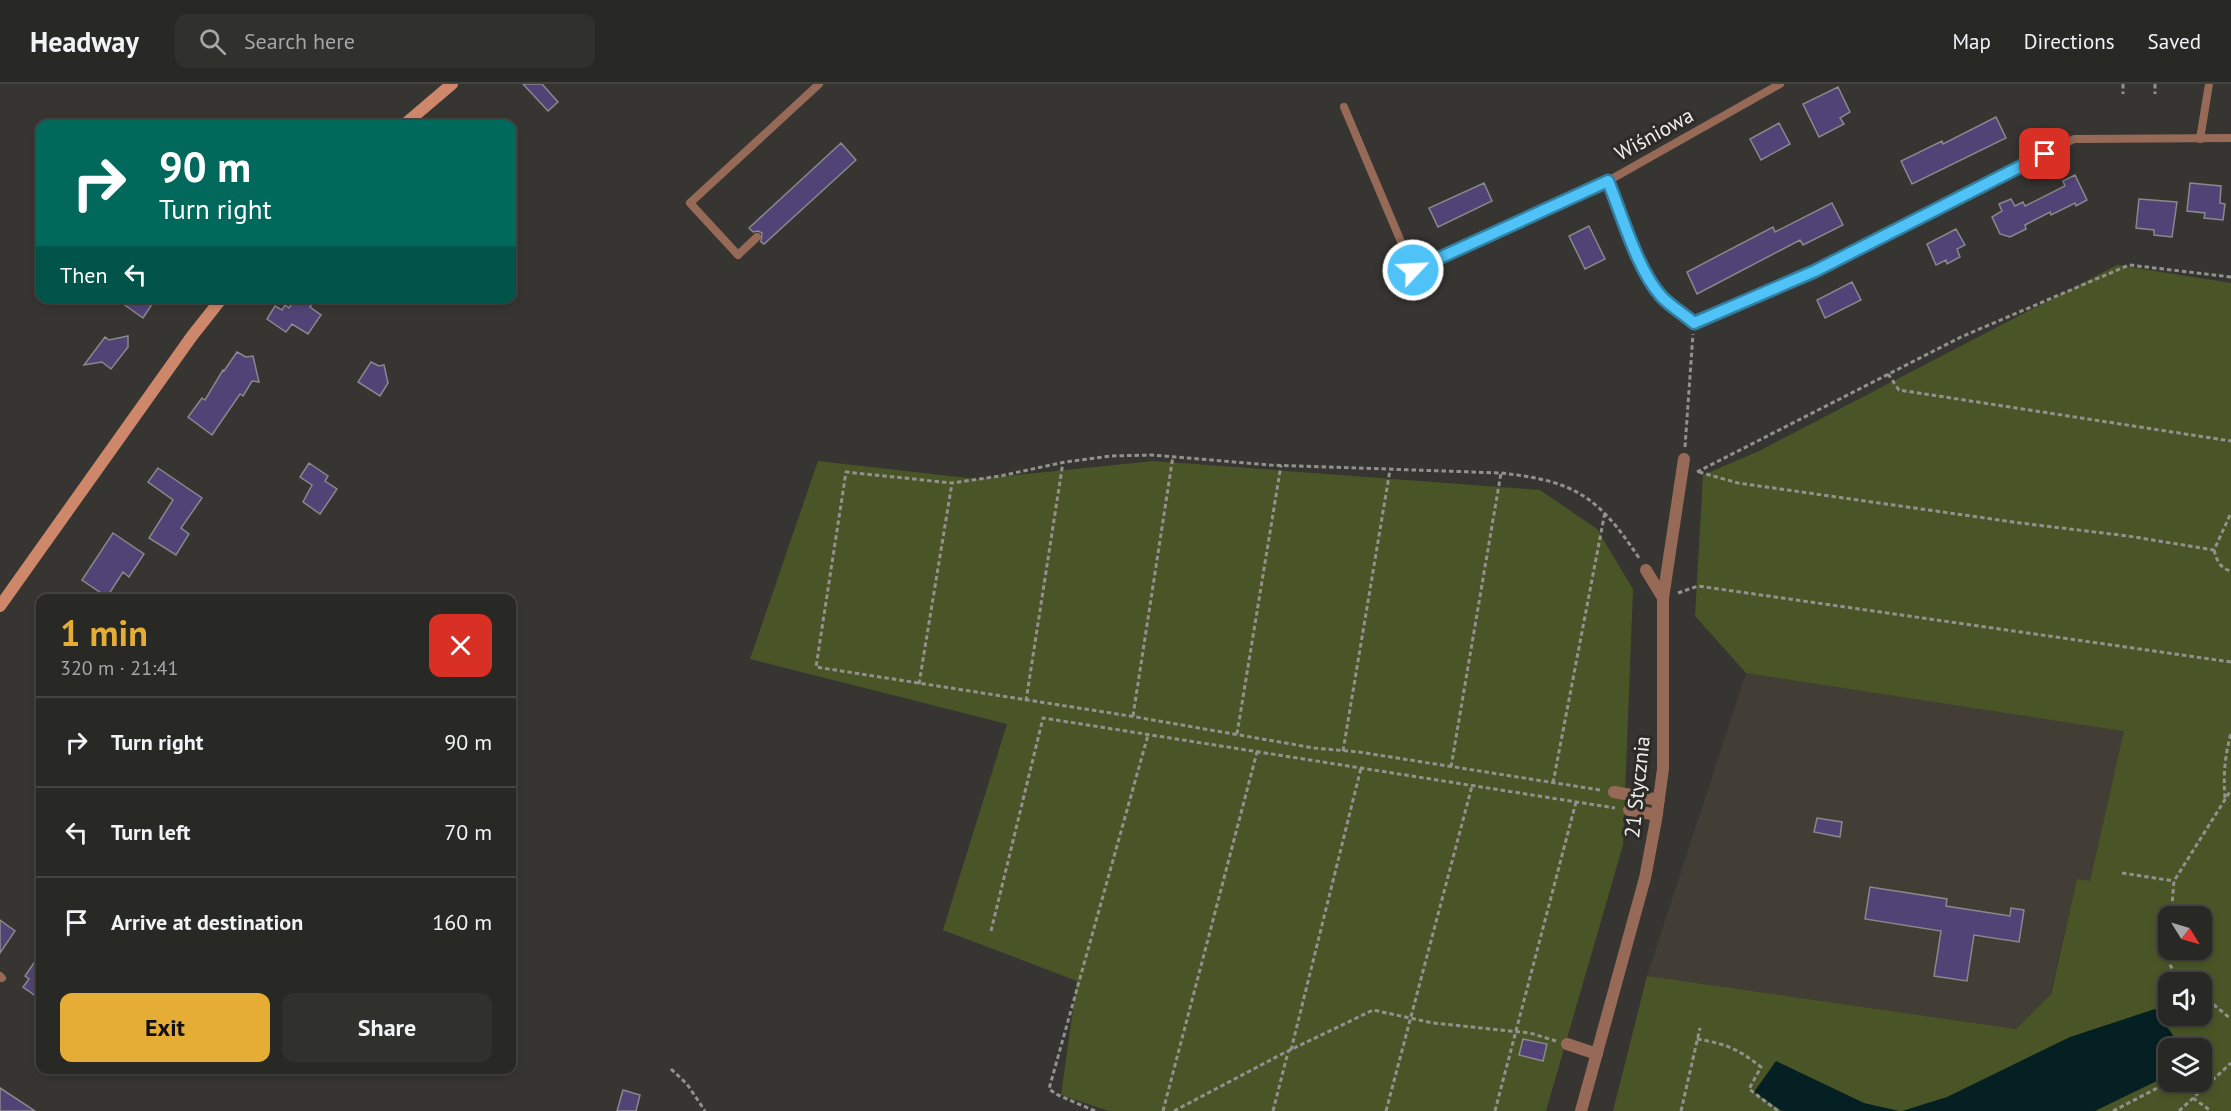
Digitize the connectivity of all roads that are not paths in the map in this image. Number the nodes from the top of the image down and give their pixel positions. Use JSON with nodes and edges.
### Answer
{"nodes":[{"id":1,"x":452,"y":84,"type":"edge"},
{"id":2,"x":819,"y":84,"type":"edge"},
{"id":3,"x":1780,"y":84,"type":"edge"},
{"id":4,"x":2209,"y":84,"type":"edge"},
{"id":5,"x":1344,"y":107,"type":"dead end"},
{"id":6,"x":410,"y":120,"type":"edge"},
{"id":7,"x":2231,"y":138,"type":"edge"},
{"id":8,"x":2200,"y":139,"type":"junction"},
{"id":9,"x":1608,"y":181,"type":"junction"},
{"id":10,"x":757,"y":237,"type":"dead end"},
{"id":11,"x":218,"y":303,"type":"edge"},
{"id":12,"x":1684,"y":459,"type":"road end"},
{"id":13,"x":1646,"y":570,"type":"road end"},
{"id":14,"x":1663,"y":598,"type":"junction"},
{"id":15,"x":0,"y":606,"type":"edge"},
{"id":16,"x":1614,"y":792,"type":"road end"},
{"id":17,"x":1659,"y":800,"type":"junction"},
{"id":18,"x":1629,"y":810,"type":"road end"},
{"id":19,"x":1657,"y":815,"type":"junction"},
{"id":20,"x":1567,"y":1044,"type":"road end"},
{"id":21,"x":1597,"y":1054,"type":"junction"},
{"id":22,"x":1581,"y":1111,"type":"edge"}],
"edges":[{"from":1,"to":6,"type":"street"},
{"from":2,"to":10,"type":"lane"},
{"from":3,"to":9,"type":"lane","name":"Wiśniowa"},
{"from":4,"to":8,"type":"lane"},
{"from":5,"to":9,"type":"lane","name":"Wiśniowa"},
{"from":7,"to":8,"type":"lane"},
{"from":8,"to":9,"type":"lane"},
{"from":11,"to":15,"type":"street"},
{"from":12,"to":14,"type":"street","name":"21 Stycznia"},
{"from":13,"to":14,"type":"street"},
{"from":14,"to":17,"type":"street","name":"21 Stycznia"},
{"from":16,"to":17,"type":"street"},
{"from":17,"to":19,"type":"street","name":"21 Stycznia"},
{"from":18,"to":19,"type":"street"},
{"from":19,"to":21,"type":"street","name":"21 Stycznia"},
{"from":20,"to":21,"type":"street"},
{"from":21,"to":22,"type":"street","name":"21 Stycznia"}]}
